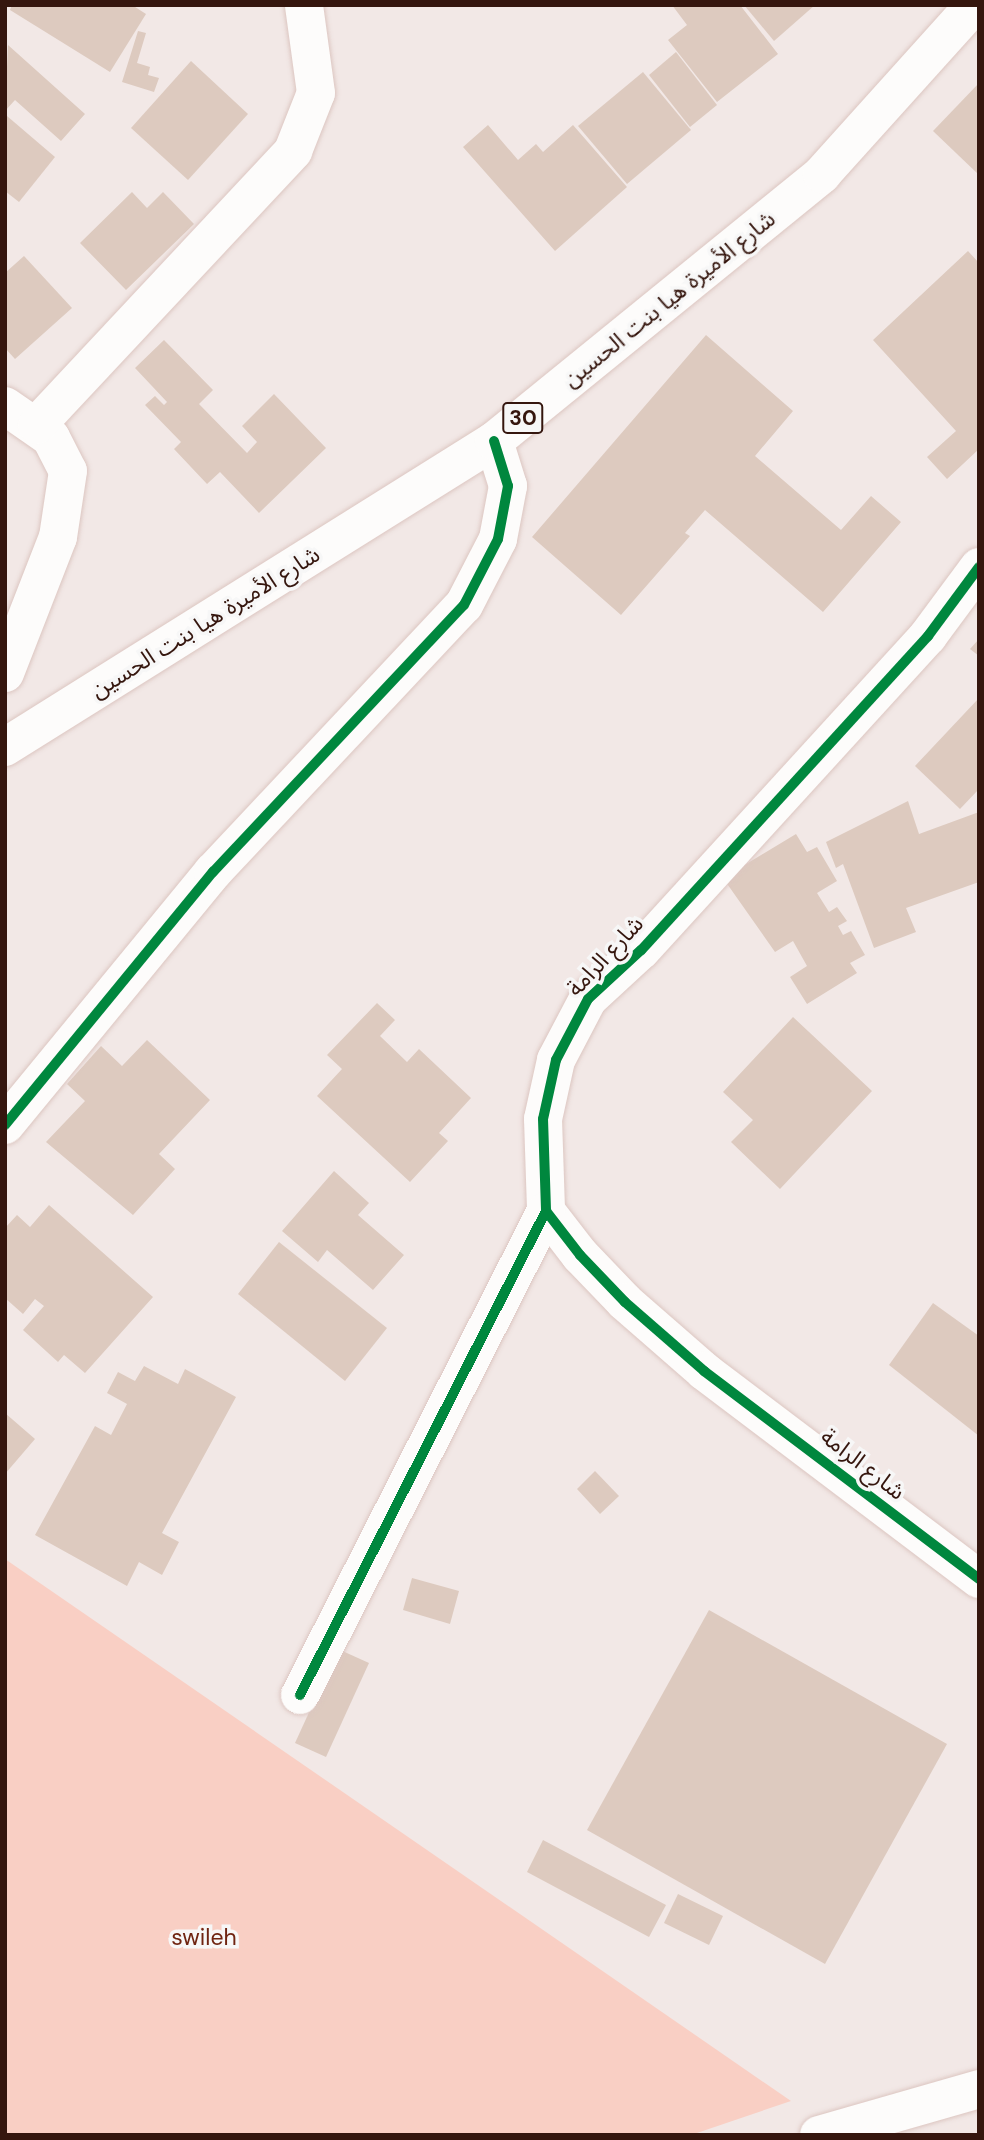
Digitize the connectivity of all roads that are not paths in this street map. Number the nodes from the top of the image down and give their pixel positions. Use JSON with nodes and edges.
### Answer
{"nodes":[{"id":1,"x":304,"y":5,"type":"edge"},
{"id":2,"x":974,"y":5,"type":"edge"},
{"id":3,"x":21,"y":415,"type":"edge"},
{"id":4,"x":494,"y":441,"type":"junction"},
{"id":5,"x":979,"y":567,"type":"edge"},
{"id":6,"x":5,"y":673,"type":"edge"},
{"id":7,"x":5,"y":747,"type":"edge"},
{"id":8,"x":5,"y":1125,"type":"edge"},
{"id":9,"x":546,"y":1211,"type":"junction"},
{"id":10,"x":979,"y":1579,"type":"edge"},
{"id":11,"x":300,"y":1695,"type":"dead end"},
{"id":12,"x":979,"y":2090,"type":"edge"},
{"id":13,"x":819,"y":2135,"type":"edge"}],
"edges":[{"from":1,"to":3,"type":"street"},
{"from":2,"to":4,"type":"street","name":"شارع الأميرة هيا بنت الحسين","number":"30"},
{"from":3,"to":6,"type":"street"},
{"from":4,"to":7,"type":"street","name":"شارع الأميرة هيا بنت الحسين","number":"30"},
{"from":4,"to":8,"type":"street"},
{"from":5,"to":9,"type":"street","name":"شارع الرامة"},
{"from":9,"to":10,"type":"street","name":"شارع الرامة"},
{"from":9,"to":11,"type":"street"},
{"from":12,"to":13,"type":"street"}]}
